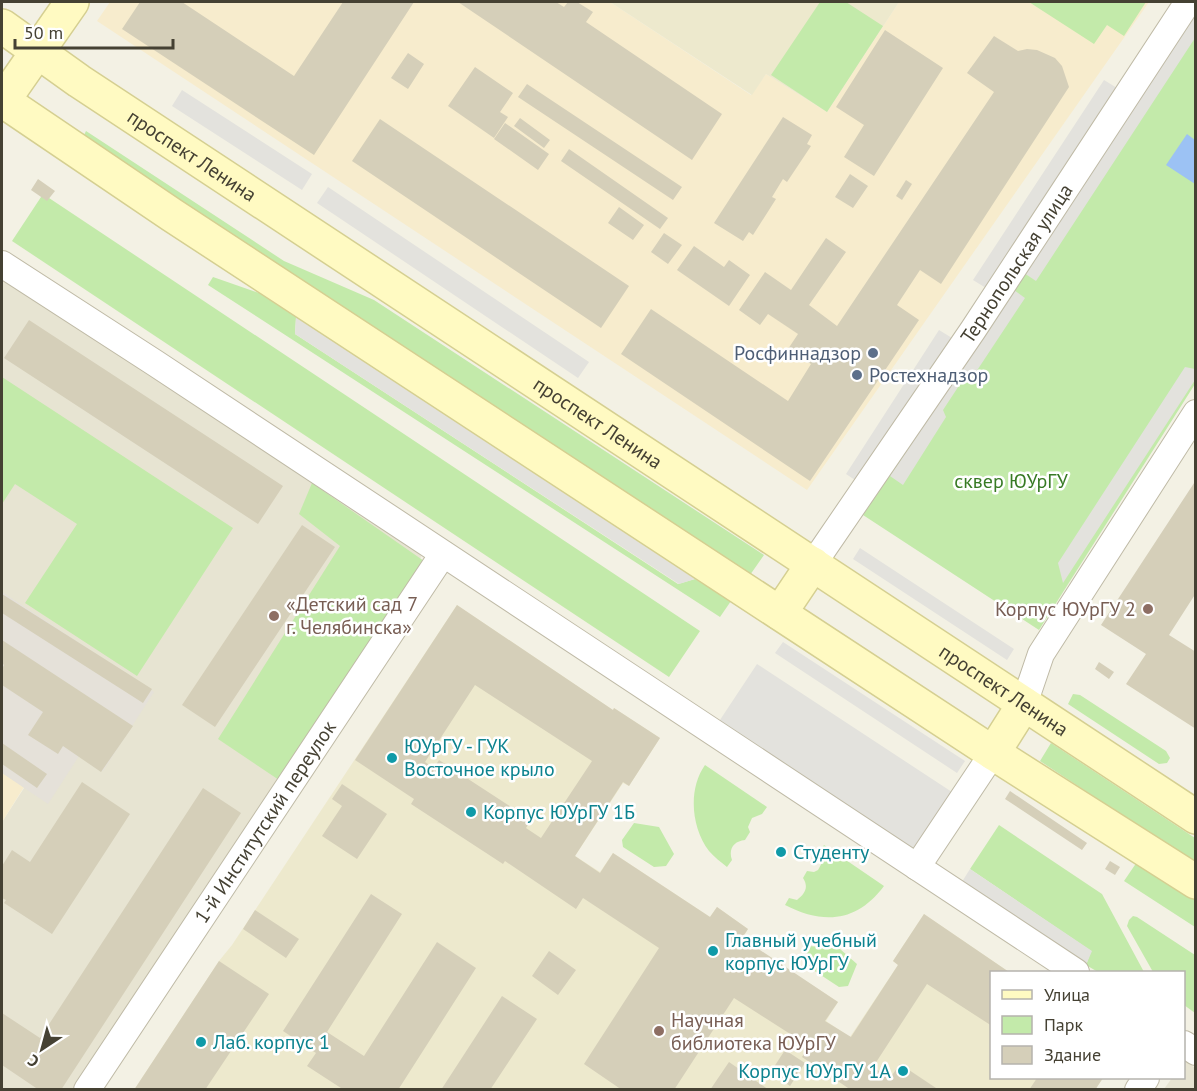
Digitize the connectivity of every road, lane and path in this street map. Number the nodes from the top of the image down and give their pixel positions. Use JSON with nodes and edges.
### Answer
{"nodes":[{"id":1,"x":72,"y":2,"type":"edge"},
{"id":2,"x":1188,"y":2,"type":"edge"},
{"id":3,"x":2,"y":26,"type":"edge"},
{"id":4,"x":38,"y":52,"type":"junction"},
{"id":5,"x":2,"y":100,"type":"edge"},
{"id":6,"x":2,"y":264,"type":"edge"},
{"id":7,"x":1196,"y":413,"type":"edge"},
{"id":8,"x":443,"y":554,"type":"junction"},
{"id":9,"x":813,"y":564,"type":"junction"},
{"id":10,"x":780,"y":613,"type":"junction"},
{"id":11,"x":1024,"y":704,"type":"junction"},
{"id":12,"x":993,"y":753,"type":"junction"},
{"id":13,"x":1196,"y":817,"type":"edge"},
{"id":14,"x":917,"y":867,"type":"junction"},
{"id":15,"x":1196,"y":882,"type":"edge"},
{"id":16,"x":1074,"y":971,"type":"edge"},
{"id":17,"x":87,"y":1089,"type":"edge"}],
"edges":[{"from":1,"to":4,"type":"main road"},
{"from":2,"to":9,"type":"street","name":"Тернопольская улица"},
{"from":3,"to":4,"type":"main road","name":"проспект Ленина"},
{"from":4,"to":5,"type":"main road"},
{"from":4,"to":9,"type":"main road","name":"проспект Ленина"},
{"from":5,"to":10,"type":"main road"},
{"from":6,"to":8,"type":"street"},
{"from":7,"to":11,"type":"street"},
{"from":8,"to":14,"type":"street"},
{"from":8,"to":17,"type":"street","name":"1-й Институтский переулок"},
{"from":9,"to":10,"type":"main road","name":"Тернопольская улица"},
{"from":9,"to":11,"type":"main road","name":"проспект Ленина"},
{"from":10,"to":12,"type":"main road"},
{"from":11,"to":12,"type":"main road"},
{"from":11,"to":13,"type":"main road","name":"проспект Ленина"},
{"from":12,"to":14,"type":"street"},
{"from":12,"to":15,"type":"main road"},
{"from":14,"to":16,"type":"street"}]}
